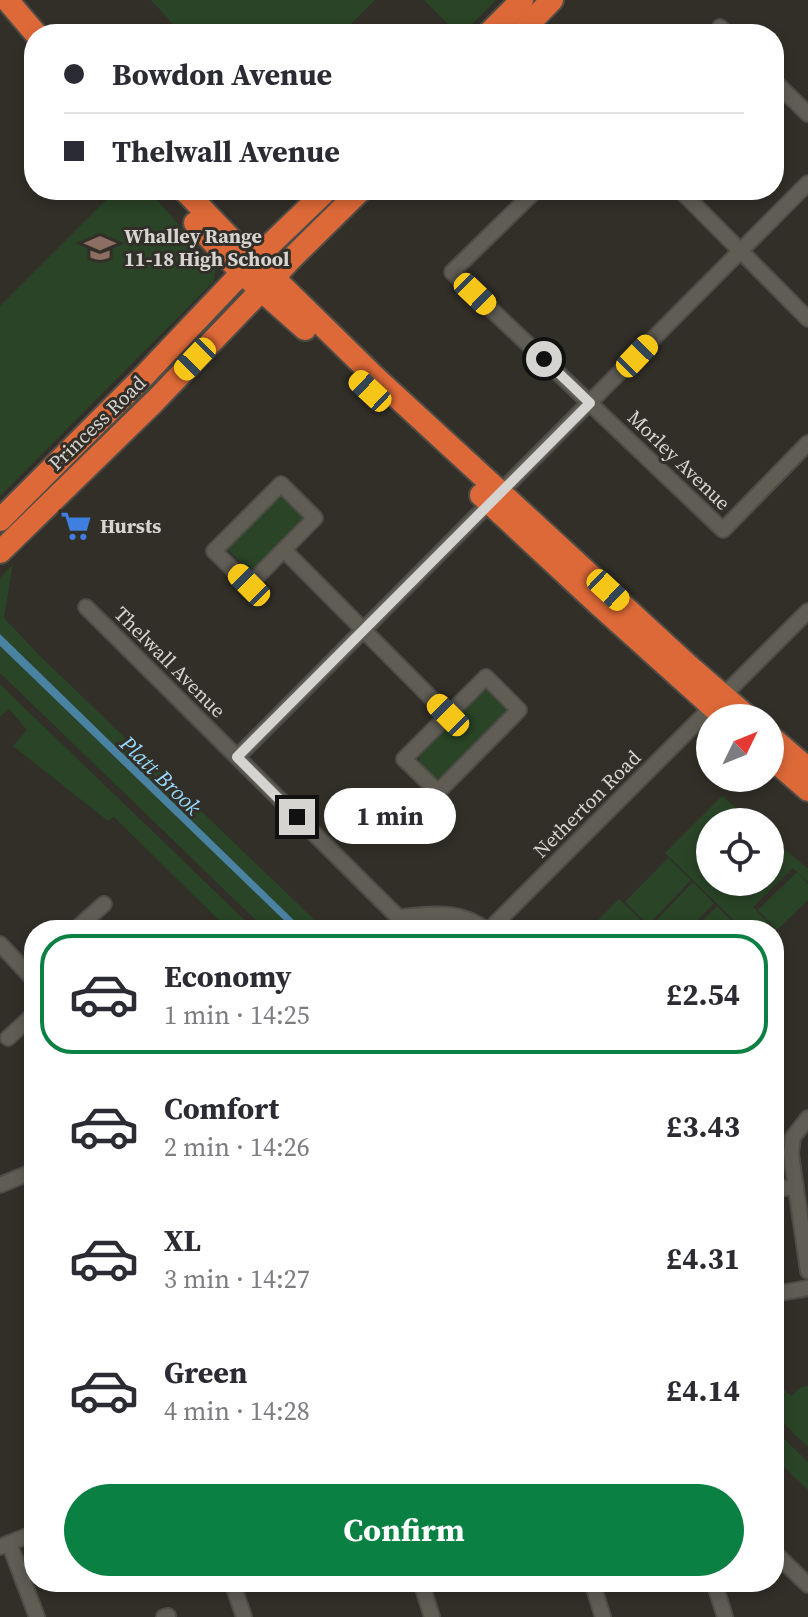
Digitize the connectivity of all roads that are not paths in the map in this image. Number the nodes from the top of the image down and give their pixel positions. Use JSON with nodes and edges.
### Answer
{"nodes":[{"id":1,"x":7,"y":0,"type":"edge"},
{"id":2,"x":522,"y":0,"type":"edge"},
{"id":3,"x":552,"y":0,"type":"edge"},
{"id":4,"x":27,"y":24,"type":"edge"},
{"id":5,"x":498,"y":24,"type":"edge"},
{"id":6,"x":529,"y":24,"type":"edge"},
{"id":7,"x":784,"y":91,"type":"edge"},
{"id":8,"x":808,"y":114,"type":"edge"},
{"id":9,"x":808,"y":183,"type":"edge"},
{"id":10,"x":177,"y":200,"type":"edge"},
{"id":11,"x":192,"y":200,"type":"edge"},
{"id":12,"x":317,"y":200,"type":"edge"},
{"id":13,"x":351,"y":200,"type":"edge"},
{"id":14,"x":526,"y":200,"type":"edge"},
{"id":15,"x":690,"y":200,"type":"edge"},
{"id":16,"x":741,"y":251,"type":"junction"},
{"id":17,"x":248,"y":266,"type":"junction"},
{"id":18,"x":268,"y":285,"type":"junction"},
{"id":19,"x":808,"y":319,"type":"edge"},
{"id":20,"x":590,"y":403,"type":"junction"},
{"id":21,"x":808,"y":443,"type":"edge"},
{"id":22,"x":496,"y":498,"type":"junction"},
{"id":23,"x":0,"y":520,"type":"edge"},
{"id":24,"x":284,"y":550,"type":"junction"},
{"id":25,"x":0,"y":552,"type":"edge"},
{"id":26,"x":86,"y":607,"type":"dead end"},
{"id":27,"x":808,"y":611,"type":"edge"},
{"id":28,"x":365,"y":631,"type":"junction"},
{"id":29,"x":717,"y":704,"type":"edge"},
{"id":30,"x":723,"y":704,"type":"edge"},
{"id":31,"x":448,"y":715,"type":"junction"},
{"id":32,"x":696,"y":730,"type":"edge"},
{"id":33,"x":784,"y":748,"type":"edge"},
{"id":34,"x":237,"y":757,"type":"junction"},
{"id":35,"x":784,"y":769,"type":"edge"},
{"id":36,"x":808,"y":769,"type":"edge"},
{"id":37,"x":808,"y":790,"type":"edge"},
{"id":38,"x":104,"y":904,"type":"dead end"},
{"id":39,"x":86,"y":920,"type":"edge"},
{"id":40,"x":471,"y":920,"type":"edge"},
{"id":41,"x":497,"y":920,"type":"edge"},
{"id":42,"x":0,"y":944,"type":"edge"},
{"id":43,"x":24,"y":966,"type":"edge"},
{"id":44,"x":24,"y":1023,"type":"edge"},
{"id":45,"x":8,"y":1038,"type":"dead end"},
{"id":46,"x":808,"y":1118,"type":"edge"},
{"id":47,"x":24,"y":1175,"type":"edge"},
{"id":48,"x":0,"y":1185,"type":"edge"},
{"id":49,"x":796,"y":1187,"type":"junction"},
{"id":50,"x":784,"y":1188,"type":"edge"},
{"id":51,"x":806,"y":1234,"type":"edge"},
{"id":52,"x":808,"y":1271,"type":"edge"},
{"id":53,"x":808,"y":1288,"type":"edge"},
{"id":54,"x":784,"y":1292,"type":"edge"},
{"id":55,"x":24,"y":1537,"type":"edge"},
{"id":56,"x":5,"y":1545,"type":"edge"},
{"id":57,"x":784,"y":1562,"type":"edge"},
{"id":58,"x":808,"y":1585,"type":"edge"},
{"id":59,"x":24,"y":1588,"type":"edge"},
{"id":60,"x":26,"y":1592,"type":"edge"},
{"id":61,"x":235,"y":1592,"type":"edge"},
{"id":62,"x":424,"y":1592,"type":"edge"},
{"id":63,"x":595,"y":1592,"type":"edge"},
{"id":64,"x":717,"y":1592,"type":"edge"},
{"id":65,"x":37,"y":1617,"type":"edge"},
{"id":66,"x":244,"y":1617,"type":"edge"},
{"id":67,"x":432,"y":1617,"type":"edge"},
{"id":68,"x":603,"y":1617,"type":"edge"},
{"id":69,"x":725,"y":1617,"type":"edge"}],
"edges":[{"from":1,"to":4,"type":"highway"},
{"from":2,"to":5,"type":"highway"},
{"from":3,"to":6,"type":"highway"},
{"from":7,"to":8,"type":"street"},
{"from":9,"to":16,"type":"street"},
{"from":10,"to":17,"type":"highway"},
{"from":11,"to":17,"type":"highway"},
{"from":12,"to":17,"type":"highway","name":"Princess Road"},
{"from":13,"to":18,"type":"highway","name":"Princess Road"},
{"from":14,"to":20,"type":"street"},
{"from":15,"to":16,"type":"street"},
{"from":16,"to":19,"type":"street"},
{"from":16,"to":20,"type":"street"},
{"from":17,"to":18,"type":"highway"},
{"from":17,"to":23,"type":"highway","name":"Princess Road"},
{"from":18,"to":22,"type":"highway"},
{"from":18,"to":25,"type":"highway","name":"Princess Road"},
{"from":20,"to":21,"type":"street","name":"Morley Avenue"},
{"from":20,"to":22,"type":"street"},
{"from":22,"to":28,"type":"street"},
{"from":22,"to":29,"type":"highway"},
{"from":24,"to":24,"type":"street"},
{"from":24,"to":28,"type":"street"},
{"from":26,"to":34,"type":"street","name":"Thelwall Avenue"},
{"from":27,"to":30,"type":"street","name":"Netherton Road"},
{"from":28,"to":31,"type":"street"},
{"from":28,"to":34,"type":"street"},
{"from":31,"to":31,"type":"street"},
{"from":32,"to":41,"type":"street","name":"Netherton Road"},
{"from":33,"to":36,"type":"highway"},
{"from":34,"to":40,"type":"street","name":"Thelwall Avenue"},
{"from":35,"to":37,"type":"highway"},
{"from":38,"to":39,"type":"street"},
{"from":42,"to":43,"type":"street"},
{"from":44,"to":45,"type":"street"},
{"from":46,"to":49,"type":"street"},
{"from":47,"to":48,"type":"street"},
{"from":49,"to":50,"type":"street"},
{"from":49,"to":51,"type":"street"},
{"from":51,"to":52,"type":"street"},
{"from":53,"to":54,"type":"street"},
{"from":55,"to":56,"type":"street"},
{"from":56,"to":59,"type":"street"},
{"from":57,"to":58,"type":"street"},
{"from":60,"to":65,"type":"street"},
{"from":61,"to":66,"type":"street"},
{"from":62,"to":67,"type":"street"},
{"from":63,"to":68,"type":"street"},
{"from":64,"to":69,"type":"street"}]}
